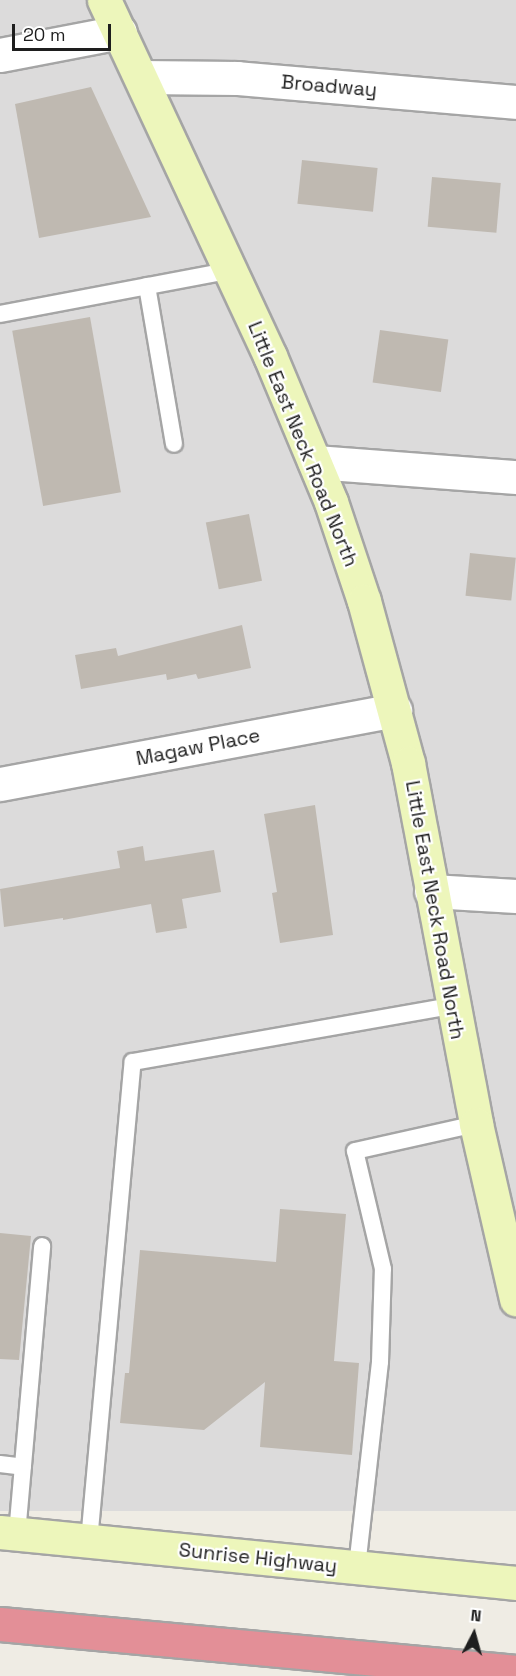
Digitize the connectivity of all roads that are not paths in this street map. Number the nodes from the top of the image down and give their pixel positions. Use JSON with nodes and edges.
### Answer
{"nodes":[{"id":1,"x":104,"y":0,"type":"edge"},
{"id":2,"x":120,"y":32,"type":"junction"},
{"id":3,"x":0,"y":55,"type":"edge"},
{"id":4,"x":141,"y":77,"type":"junction"},
{"id":5,"x":516,"y":102,"type":"edge"},
{"id":6,"x":232,"y":270,"type":"junction"},
{"id":7,"x":147,"y":286,"type":"junction"},
{"id":8,"x":0,"y":314,"type":"edge"},
{"id":9,"x":174,"y":444,"type":"dead end"},
{"id":10,"x":315,"y":462,"type":"junction"},
{"id":11,"x":516,"y":477,"type":"edge"},
{"id":12,"x":395,"y":710,"type":"junction"},
{"id":13,"x":0,"y":784,"type":"edge"},
{"id":14,"x":431,"y":891,"type":"junction"},
{"id":15,"x":516,"y":896,"type":"edge"},
{"id":16,"x":452,"y":1006,"type":"junction"},
{"id":17,"x":476,"y":1124,"type":"junction"},
{"id":18,"x":42,"y":1246,"type":"dead end"},
{"id":19,"x":512,"y":1262,"type":"edge"},
{"id":20,"x":516,"y":1299,"type":"edge"},
{"id":21,"x":0,"y":1464,"type":"edge"},
{"id":22,"x":23,"y":1467,"type":"junction"},
{"id":23,"x":8,"y":1533,"type":"edge"},
{"id":24,"x":89,"y":1541,"type":"junction"},
{"id":25,"x":357,"y":1567,"type":"junction"},
{"id":26,"x":516,"y":1583,"type":"edge"},
{"id":27,"x":0,"y":1624,"type":"edge"},
{"id":28,"x":516,"y":1672,"type":"edge"}],
"edges":[{"from":1,"to":2,"type":"main road","name":"Little East Neck Road North"},
{"from":2,"to":3,"type":"street"},
{"from":2,"to":4,"type":"main road","name":"Little East Neck Road North"},
{"from":4,"to":5,"type":"street","name":"Broadway"},
{"from":4,"to":6,"type":"main road","name":"Little East Neck Road North"},
{"from":6,"to":7,"type":"lane"},
{"from":6,"to":10,"type":"main road","name":"Little East Neck Road North"},
{"from":7,"to":8,"type":"lane"},
{"from":7,"to":9,"type":"lane"},
{"from":10,"to":11,"type":"street"},
{"from":10,"to":12,"type":"main road","name":"Little East Neck Road North"},
{"from":12,"to":13,"type":"street","name":"Magaw Place"},
{"from":12,"to":14,"type":"main road","name":"Little East Neck Road North"},
{"from":14,"to":15,"type":"street"},
{"from":14,"to":16,"type":"main road","name":"Little East Neck Road North"},
{"from":16,"to":17,"type":"main road","name":"Little East Neck Road North"},
{"from":16,"to":24,"type":"lane"},
{"from":17,"to":19,"type":"main road","name":"Little East Neck Road North"},
{"from":17,"to":25,"type":"lane"},
{"from":18,"to":22,"type":"lane"},
{"from":19,"to":20,"type":"main road","name":"Little East Neck Road North"},
{"from":21,"to":22,"type":"lane"},
{"from":22,"to":23,"type":"lane"},
{"from":23,"to":24,"type":"main road","name":"Sunrise Highway"},
{"from":24,"to":25,"type":"main road","name":"Sunrise Highway"},
{"from":25,"to":26,"type":"main road","name":"Sunrise Highway"},
{"from":27,"to":28,"type":"highway"}]}
